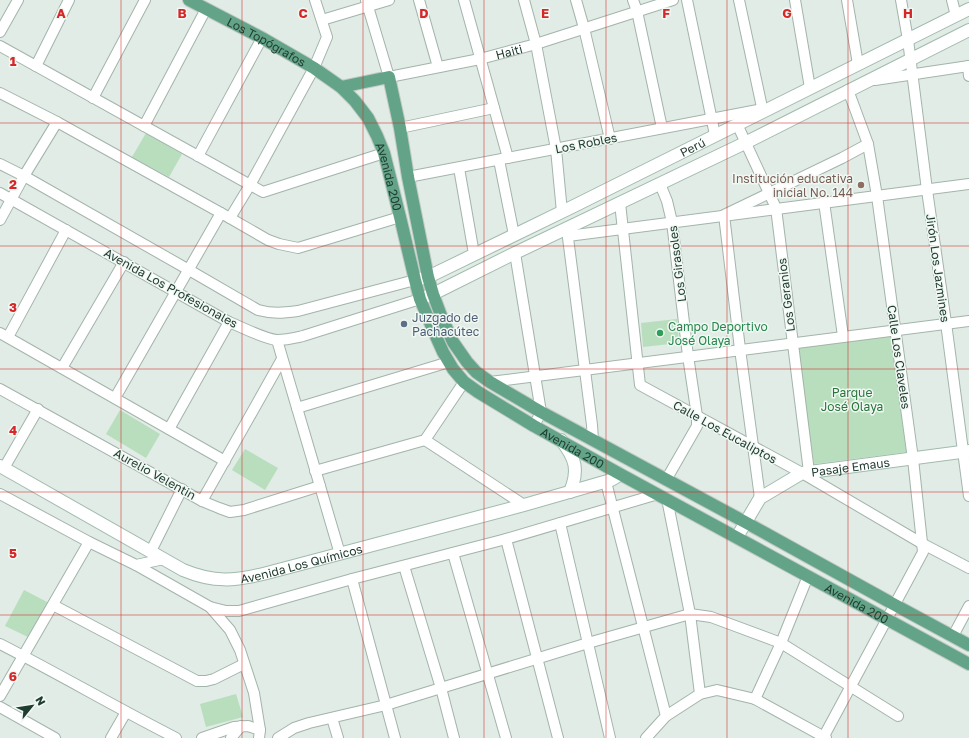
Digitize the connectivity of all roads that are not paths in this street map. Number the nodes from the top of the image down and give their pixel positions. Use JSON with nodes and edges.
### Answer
{"nodes":[{"id":1,"x":18,"y":0,"type":"edge"},
{"id":2,"x":69,"y":0,"type":"edge"},
{"id":3,"x":145,"y":0,"type":"edge"},
{"id":4,"x":189,"y":0,"type":"edge"},
{"id":5,"x":316,"y":0,"type":"edge"},
{"id":6,"x":389,"y":0,"type":"edge"},
{"id":7,"x":419,"y":0,"type":"edge"},
{"id":8,"x":464,"y":0,"type":"edge"},
{"id":9,"x":524,"y":0,"type":"edge"},
{"id":10,"x":576,"y":0,"type":"edge"},
{"id":11,"x":633,"y":0,"type":"edge"},
{"id":12,"x":673,"y":0,"type":"edge"},
{"id":13,"x":687,"y":0,"type":"edge"},
{"id":14,"x":739,"y":0,"type":"edge"},
{"id":15,"x":795,"y":0,"type":"edge"},
{"id":16,"x":847,"y":0,"type":"edge"},
{"id":17,"x":901,"y":0,"type":"edge"},
{"id":18,"x":952,"y":0,"type":"edge"},
{"id":19,"x":367,"y":3,"type":"edge"},
{"id":20,"x":206,"y":9,"type":"junction"},
{"id":21,"x":969,"y":9,"type":"edge"},
{"id":22,"x":637,"y":11,"type":"junction"},
{"id":23,"x":956,"y":16,"type":"junction"},
{"id":24,"x":322,"y":20,"type":"junction"},
{"id":25,"x":584,"y":28,"type":"junction"},
{"id":26,"x":969,"y":30,"type":"edge"},
{"id":27,"x":0,"y":32,"type":"edge"},
{"id":28,"x":262,"y":38,"type":"junction"},
{"id":29,"x":908,"y":40,"type":"junction"},
{"id":30,"x":536,"y":44,"type":"junction"},
{"id":31,"x":0,"y":46,"type":"edge"},
{"id":32,"x":480,"y":59,"type":"junction"},
{"id":33,"x":910,"y":59,"type":"junction"},
{"id":34,"x":858,"y":64,"type":"junction"},
{"id":35,"x":36,"y":66,"type":"junction"},
{"id":36,"x":438,"y":67,"type":"junction"},
{"id":37,"x":314,"y":68,"type":"junction"},
{"id":38,"x":969,"y":69,"type":"edge"},
{"id":39,"x":912,"y":74,"type":"junction"},
{"id":40,"x":389,"y":77,"type":"junction"},
{"id":41,"x":867,"y":81,"type":"junction"},
{"id":42,"x":341,"y":87,"type":"junction"},
{"id":43,"x":810,"y":88,"type":"junction"},
{"id":44,"x":848,"y":90,"type":"junction"},
{"id":45,"x":0,"y":93,"type":"edge"},
{"id":46,"x":93,"y":98,"type":"junction"},
{"id":47,"x":494,"y":108,"type":"junction"},
{"id":48,"x":763,"y":110,"type":"junction"},
{"id":49,"x":711,"y":119,"type":"junction"},
{"id":50,"x":57,"y":122,"type":"junction"},
{"id":51,"x":737,"y":124,"type":"junction"},
{"id":52,"x":144,"y":126,"type":"junction"},
{"id":53,"x":400,"y":128,"type":"junction"},
{"id":54,"x":662,"y":128,"type":"junction"},
{"id":55,"x":715,"y":135,"type":"junction"},
{"id":56,"x":610,"y":138,"type":"junction"},
{"id":57,"x":745,"y":143,"type":"junction"},
{"id":58,"x":868,"y":144,"type":"junction"},
{"id":59,"x":556,"y":149,"type":"junction"},
{"id":60,"x":384,"y":153,"type":"junction"},
{"id":61,"x":198,"y":156,"type":"junction"},
{"id":62,"x":503,"y":159,"type":"junction"},
{"id":63,"x":668,"y":159,"type":"junction"},
{"id":64,"x":0,"y":164,"type":"edge"},
{"id":65,"x":459,"y":168,"type":"junction"},
{"id":66,"x":24,"y":176,"type":"junction"},
{"id":67,"x":677,"y":176,"type":"junction"},
{"id":68,"x":408,"y":177,"type":"junction"},
{"id":69,"x":250,"y":184,"type":"junction"},
{"id":70,"x":660,"y":184,"type":"junction"},
{"id":71,"x":969,"y":184,"type":"edge"},
{"id":72,"x":927,"y":190,"type":"junction"},
{"id":73,"x":0,"y":193,"type":"edge"},
{"id":74,"x":769,"y":193,"type":"junction"},
{"id":75,"x":877,"y":196,"type":"junction"},
{"id":76,"x":12,"y":199,"type":"junction"},
{"id":77,"x":824,"y":202,"type":"junction"},
{"id":78,"x":620,"y":203,"type":"junction"},
{"id":79,"x":776,"y":208,"type":"junction"},
{"id":80,"x":562,"y":212,"type":"junction"},
{"id":81,"x":221,"y":213,"type":"junction"},
{"id":82,"x":724,"y":215,"type":"junction"},
{"id":83,"x":400,"y":217,"type":"junction"},
{"id":84,"x":230,"y":218,"type":"junction"},
{"id":85,"x":0,"y":220,"type":"edge"},
{"id":86,"x":672,"y":222,"type":"junction"},
{"id":87,"x":622,"y":229,"type":"junction"},
{"id":88,"x":66,"y":230,"type":"junction"},
{"id":89,"x":568,"y":232,"type":"junction"},
{"id":90,"x":514,"y":235,"type":"junction"},
{"id":91,"x":515,"y":253,"type":"junction"},
{"id":92,"x":474,"y":254,"type":"junction"},
{"id":93,"x":124,"y":262,"type":"junction"},
{"id":94,"x":189,"y":270,"type":"junction"},
{"id":95,"x":428,"y":277,"type":"junction"},
{"id":96,"x":415,"y":280,"type":"junction"},
{"id":97,"x":176,"y":292,"type":"junction"},
{"id":98,"x":433,"y":294,"type":"junction"},
{"id":99,"x":420,"y":299,"type":"junction"},
{"id":100,"x":969,"y":321,"type":"edge"},
{"id":101,"x":229,"y":322,"type":"junction"},
{"id":102,"x":946,"y":324,"type":"junction"},
{"id":103,"x":895,"y":330,"type":"junction"},
{"id":104,"x":4,"y":335,"type":"edge"},
{"id":105,"x":843,"y":336,"type":"junction"},
{"id":106,"x":277,"y":340,"type":"junction"},
{"id":107,"x":792,"y":343,"type":"junction"},
{"id":108,"x":740,"y":349,"type":"junction"},
{"id":109,"x":688,"y":356,"type":"junction"},
{"id":110,"x":282,"y":359,"type":"junction"},
{"id":111,"x":449,"y":362,"type":"junction"},
{"id":112,"x":638,"y":363,"type":"junction"},
{"id":113,"x":62,"y":368,"type":"junction"},
{"id":114,"x":585,"y":369,"type":"junction"},
{"id":115,"x":535,"y":376,"type":"junction"},
{"id":116,"x":464,"y":382,"type":"junction"},
{"id":117,"x":490,"y":382,"type":"junction"},
{"id":118,"x":0,"y":389,"type":"edge"},
{"id":119,"x":116,"y":398,"type":"junction"},
{"id":120,"x":297,"y":408,"type":"junction"},
{"id":121,"x":38,"y":409,"type":"junction"},
{"id":122,"x":541,"y":412,"type":"junction"},
{"id":123,"x":697,"y":416,"type":"junction"},
{"id":124,"x":534,"y":426,"type":"junction"},
{"id":125,"x":169,"y":429,"type":"junction"},
{"id":126,"x":425,"y":440,"type":"junction"},
{"id":127,"x":561,"y":440,"type":"junction"},
{"id":128,"x":593,"y":440,"type":"junction"},
{"id":129,"x":753,"y":447,"type":"junction"},
{"id":130,"x":966,"y":452,"type":"edge"},
{"id":131,"x":914,"y":459,"type":"junction"},
{"id":132,"x":225,"y":460,"type":"junction"},
{"id":133,"x":1,"y":469,"type":"edge"},
{"id":134,"x":315,"y":471,"type":"junction"},
{"id":135,"x":618,"y":473,"type":"junction"},
{"id":136,"x":805,"y":473,"type":"junction"},
{"id":137,"x":666,"y":480,"type":"junction"},
{"id":138,"x":606,"y":482,"type":"junction"},
{"id":139,"x":320,"y":486,"type":"junction"},
{"id":140,"x":182,"y":489,"type":"junction"},
{"id":141,"x":570,"y":492,"type":"junction"},
{"id":142,"x":0,"y":494,"type":"edge"},
{"id":143,"x":662,"y":496,"type":"junction"},
{"id":144,"x":969,"y":496,"type":"edge"},
{"id":145,"x":760,"y":498,"type":"junction"},
{"id":146,"x":202,"y":501,"type":"junction"},
{"id":147,"x":524,"y":505,"type":"junction"},
{"id":148,"x":612,"y":508,"type":"junction"},
{"id":149,"x":745,"y":522,"type":"junction"},
{"id":150,"x":560,"y":523,"type":"junction"},
{"id":151,"x":737,"y":537,"type":"junction"},
{"id":152,"x":506,"y":539,"type":"junction"},
{"id":153,"x":89,"y":542,"type":"junction"},
{"id":154,"x":923,"y":544,"type":"junction"},
{"id":155,"x":151,"y":551,"type":"junction"},
{"id":156,"x":453,"y":553,"type":"junction"},
{"id":157,"x":340,"y":554,"type":"junction"},
{"id":158,"x":164,"y":559,"type":"junction"},
{"id":159,"x":136,"y":565,"type":"junction"},
{"id":160,"x":404,"y":566,"type":"junction"},
{"id":161,"x":969,"y":568,"type":"edge"},
{"id":162,"x":808,"y":576,"type":"junction"},
{"id":163,"x":352,"y":579,"type":"junction"},
{"id":164,"x":52,"y":605,"type":"junction"},
{"id":165,"x":894,"y":605,"type":"junction"},
{"id":166,"x":969,"y":606,"type":"edge"},
{"id":167,"x":210,"y":607,"type":"junction"},
{"id":168,"x":690,"y":614,"type":"junction"},
{"id":169,"x":887,"y":619,"type":"junction"},
{"id":170,"x":643,"y":628,"type":"junction"},
{"id":171,"x":953,"y":636,"type":"junction"},
{"id":172,"x":588,"y":643,"type":"junction"},
{"id":173,"x":781,"y":643,"type":"junction"},
{"id":174,"x":0,"y":644,"type":"edge"},
{"id":175,"x":969,"y":645,"type":"edge"},
{"id":176,"x":23,"y":656,"type":"junction"},
{"id":177,"x":537,"y":658,"type":"junction"},
{"id":178,"x":244,"y":664,"type":"junction"},
{"id":179,"x":969,"y":664,"type":"edge"},
{"id":180,"x":488,"y":674,"type":"junction"},
{"id":181,"x":851,"y":686,"type":"junction"},
{"id":182,"x":441,"y":688,"type":"junction"},
{"id":183,"x":700,"y":694,"type":"junction"},
{"id":184,"x":0,"y":696,"type":"edge"},
{"id":185,"x":755,"y":699,"type":"junction"},
{"id":186,"x":386,"y":705,"type":"junction"},
{"id":187,"x":0,"y":707,"type":"edge"},
{"id":188,"x":126,"y":712,"type":"junction"},
{"id":189,"x":666,"y":716,"type":"junction"},
{"id":190,"x":898,"y":716,"type":"dead end"},
{"id":191,"x":332,"y":718,"type":"junction"},
{"id":192,"x":241,"y":726,"type":"junction"},
{"id":193,"x":260,"y":734,"type":"edge"},
{"id":194,"x":825,"y":737,"type":"edge"},
{"id":195,"x":55,"y":738,"type":"edge"},
{"id":196,"x":111,"y":738,"type":"edge"},
{"id":197,"x":176,"y":738,"type":"edge"},
{"id":198,"x":202,"y":738,"type":"edge"},
{"id":199,"x":231,"y":738,"type":"edge"},
{"id":200,"x":278,"y":738,"type":"edge"},
{"id":201,"x":338,"y":738,"type":"edge"},
{"id":202,"x":395,"y":738,"type":"edge"},
{"id":203,"x":454,"y":738,"type":"edge"},
{"id":204,"x":506,"y":738,"type":"edge"},
{"id":205,"x":558,"y":738,"type":"edge"},
{"id":206,"x":610,"y":738,"type":"edge"},
{"id":207,"x":646,"y":738,"type":"edge"}],
"edges":[{"from":1,"to":27,"type":"street"},
{"from":2,"to":35,"type":"street"},
{"from":3,"to":46,"type":"street"},
{"from":4,"to":20,"type":"main road","name":"Los Topógrafos"},
{"from":5,"to":24,"type":"street"},
{"from":6,"to":19,"type":"street"},
{"from":7,"to":36,"type":"street"},
{"from":8,"to":32,"type":"street"},
{"from":9,"to":30,"type":"street"},
{"from":10,"to":25,"type":"street"},
{"from":11,"to":22,"type":"street"},
{"from":12,"to":22,"type":"street","name":"Haiti"},
{"from":13,"to":49,"type":"street"},
{"from":14,"to":48,"type":"street"},
{"from":15,"to":43,"type":"street"},
{"from":16,"to":34,"type":"street"},
{"from":17,"to":29,"type":"street","name":"Jirón Los Jazmines"},
{"from":18,"to":23,"type":"street"},
{"from":19,"to":24,"type":"street"},
{"from":19,"to":40,"type":"street"},
{"from":20,"to":28,"type":"main road","name":"Los Topógrafos"},
{"from":20,"to":52,"type":"street"},
{"from":21,"to":23,"type":"main road","name":"Perú"},
{"from":22,"to":25,"type":"street","name":"Haiti"},
{"from":22,"to":54,"type":"street"},
{"from":23,"to":29,"type":"main road","name":"Perú"},
{"from":24,"to":37,"type":"street"},
{"from":25,"to":30,"type":"street","name":"Haiti"},
{"from":25,"to":56,"type":"street"},
{"from":26,"to":33,"type":"main road","name":"Perú"},
{"from":28,"to":37,"type":"main road","name":"Los Topógrafos"},
{"from":28,"to":61,"type":"street"},
{"from":29,"to":33,"type":"street","name":"Jirón Los Jazmines"},
{"from":29,"to":34,"type":"main road","name":"Perú"},
{"from":30,"to":32,"type":"street","name":"Haiti"},
{"from":30,"to":59,"type":"street"},
{"from":31,"to":35,"type":"street"},
{"from":32,"to":36,"type":"street","name":"Haiti"},
{"from":32,"to":47,"type":"street"},
{"from":33,"to":39,"type":"street","name":"Jirón Los Jazmines"},
{"from":33,"to":41,"type":"main road","name":"Perú"},
{"from":34,"to":43,"type":"main road","name":"Perú"},
{"from":35,"to":46,"type":"street"},
{"from":36,"to":40,"type":"street","name":"Haiti"},
{"from":37,"to":42,"type":"main road","name":"Los Topógrafos"},
{"from":37,"to":69,"type":"street"},
{"from":38,"to":39,"type":"street"},
{"from":39,"to":41,"type":"street"},
{"from":39,"to":72,"type":"street","name":"Jirón Los Jazmines"},
{"from":40,"to":42,"type":"main road","name":"Haiti"},
{"from":40,"to":53,"type":"main road","name":"Avenida 200"},
{"from":41,"to":44,"type":"main road","name":"Perú"},
{"from":42,"to":60,"type":"main road","name":"Avenida 200"},
{"from":43,"to":48,"type":"main road","name":"Perú"},
{"from":44,"to":57,"type":"main road","name":"Perú"},
{"from":44,"to":58,"type":"street","name":"Calle Los Claveles"},
{"from":45,"to":50,"type":"street"},
{"from":46,"to":52,"type":"street"},
{"from":47,"to":53,"type":"street"},
{"from":47,"to":62,"type":"street"},
{"from":48,"to":49,"type":"street","name":"Los Robles"},
{"from":48,"to":51,"type":"main road","name":"Perú"},
{"from":49,"to":54,"type":"street","name":"Los Robles"},
{"from":49,"to":55,"type":"street"},
{"from":50,"to":66,"type":"street"},
{"from":50,"to":81,"type":"street"},
{"from":51,"to":55,"type":"main road","name":"Perú"},
{"from":51,"to":57,"type":"street","name":"Los Geranios"},
{"from":52,"to":61,"type":"street"},
{"from":53,"to":68,"type":"main road","name":"Avenida 200"},
{"from":54,"to":56,"type":"street","name":"Los Robles"},
{"from":55,"to":63,"type":"main road","name":"Perú"},
{"from":56,"to":59,"type":"street","name":"Los Robles"},
{"from":57,"to":67,"type":"main road","name":"Perú"},
{"from":57,"to":74,"type":"street","name":"Los Geranios"},
{"from":58,"to":74,"type":"street"},
{"from":58,"to":75,"type":"street","name":"Calle Los Claveles"},
{"from":59,"to":62,"type":"street","name":"Los Robles"},
{"from":59,"to":80,"type":"street"},
{"from":60,"to":69,"type":"street"},
{"from":60,"to":83,"type":"main road","name":"Avenida 200"},
{"from":61,"to":69,"type":"street"},
{"from":62,"to":65,"type":"street","name":"Los Robles"},
{"from":62,"to":90,"type":"street"},
{"from":63,"to":67,"type":"main road"},
{"from":63,"to":80,"type":"main road","name":"Perú"},
{"from":64,"to":66,"type":"street","name":"Avenida Los Profesionales"},
{"from":65,"to":68,"type":"street","name":"Los Robles"},
{"from":65,"to":92,"type":"street"},
{"from":66,"to":76,"type":"street"},
{"from":66,"to":94,"type":"street","name":"Avenida Los Profesionales"},
{"from":67,"to":70,"type":"main road","name":"Perú"},
{"from":68,"to":95,"type":"main road","name":"Avenida 200"},
{"from":69,"to":84,"type":"street"},
{"from":70,"to":78,"type":"main road","name":"Perú"},
{"from":70,"to":86,"type":"street","name":"Los Girasoles"},
{"from":71,"to":72,"type":"street"},
{"from":72,"to":75,"type":"street"},
{"from":72,"to":102,"type":"street","name":"Jirón Los Jazmines"},
{"from":73,"to":76,"type":"street","name":"Avenida Los Profesionales"},
{"from":74,"to":79,"type":"street","name":"Los Geranios"},
{"from":74,"to":82,"type":"street"},
{"from":75,"to":77,"type":"street"},
{"from":75,"to":103,"type":"street","name":"Calle Los Claveles"},
{"from":76,"to":85,"type":"street"},
{"from":76,"to":88,"type":"street","name":"Avenida Los Profesionales"},
{"from":77,"to":79,"type":"street"},
{"from":77,"to":105,"type":"street"},
{"from":78,"to":87,"type":"street","name":"Calle Los Eucaliptos"},
{"from":78,"to":89,"type":"main road","name":"Perú"},
{"from":79,"to":82,"type":"street"},
{"from":79,"to":107,"type":"street","name":"Los Geranios"},
{"from":80,"to":90,"type":"main road","name":"Perú"},
{"from":81,"to":84,"type":"street"},
{"from":81,"to":94,"type":"street"},
{"from":82,"to":86,"type":"street"},
{"from":82,"to":108,"type":"street"},
{"from":83,"to":84,"type":"street"},
{"from":83,"to":96,"type":"main road","name":"Avenida 200"},
{"from":86,"to":87,"type":"street"},
{"from":86,"to":109,"type":"street","name":"Los Girasoles"},
{"from":87,"to":89,"type":"street"},
{"from":87,"to":112,"type":"street","name":"Calle Los Eucaliptos"},
{"from":88,"to":93,"type":"street","name":"Avenida Los Profesionales"},
{"from":88,"to":104,"type":"street"},
{"from":89,"to":91,"type":"main road","name":"Perú"},
{"from":89,"to":114,"type":"street"},
{"from":90,"to":92,"type":"main road","name":"Perú"},
{"from":91,"to":98,"type":"main road","name":"Perú"},
{"from":91,"to":115,"type":"street"},
{"from":92,"to":95,"type":"main road","name":"Perú"},
{"from":93,"to":97,"type":"street","name":"Avenida Los Profesionales"},
{"from":93,"to":113,"type":"street"},
{"from":94,"to":96,"type":"street","name":"Avenida Los Profesionales"},
{"from":94,"to":97,"type":"street"},
{"from":95,"to":96,"type":"main road","name":"Perú"},
{"from":95,"to":98,"type":"main road","name":"Avenida 200"},
{"from":96,"to":99,"type":"main road","name":"Avenida 200"},
{"from":97,"to":101,"type":"street","name":"Avenida Los Profesionales"},
{"from":97,"to":119,"type":"street"},
{"from":98,"to":99,"type":"main road","name":"Perú"},
{"from":98,"to":117,"type":"main road","name":"Avenida 200"},
{"from":99,"to":106,"type":"street","name":"Avenida Los Profesionales"},
{"from":99,"to":111,"type":"main road","name":"Avenida 200"},
{"from":100,"to":102,"type":"street"},
{"from":101,"to":106,"type":"street","name":"Avenida Los Profesionales"},
{"from":101,"to":125,"type":"street"},
{"from":102,"to":103,"type":"street"},
{"from":102,"to":130,"type":"street","name":"Jirón Los Jazmines"},
{"from":103,"to":105,"type":"street"},
{"from":103,"to":131,"type":"street","name":"Calle Los Claveles"},
{"from":104,"to":113,"type":"street"},
{"from":105,"to":107,"type":"street"},
{"from":106,"to":110,"type":"street"},
{"from":107,"to":108,"type":"street"},
{"from":107,"to":136,"type":"street","name":"Los Geranios"},
{"from":108,"to":109,"type":"street"},
{"from":108,"to":129,"type":"street"},
{"from":109,"to":112,"type":"street"},
{"from":109,"to":123,"type":"street","name":"Los Girasoles"},
{"from":110,"to":120,"type":"street"},
{"from":110,"to":132,"type":"street"},
{"from":111,"to":116,"type":"main road","name":"Avenida 200"},
{"from":111,"to":120,"type":"street"},
{"from":112,"to":114,"type":"street"},
{"from":112,"to":123,"type":"street","name":"Calle Los Eucaliptos"},
{"from":113,"to":119,"type":"street"},
{"from":114,"to":115,"type":"street"},
{"from":114,"to":128,"type":"street"},
{"from":115,"to":117,"type":"street"},
{"from":115,"to":122,"type":"street"},
{"from":116,"to":124,"type":"main road","name":"Avenida 200"},
{"from":116,"to":126,"type":"street"},
{"from":117,"to":122,"type":"main road","name":"Avenida 200"},
{"from":118,"to":121,"type":"street","name":"Aurelio Velentin"},
{"from":119,"to":125,"type":"street"},
{"from":120,"to":134,"type":"street"},
{"from":121,"to":133,"type":"street"},
{"from":121,"to":140,"type":"street","name":"Aurelio Velentin"},
{"from":122,"to":124,"type":"street"},
{"from":122,"to":128,"type":"main road","name":"Avenida 200"},
{"from":123,"to":129,"type":"street","name":"Calle Los Eucaliptos"},
{"from":123,"to":137,"type":"street","name":"Los Girasoles"},
{"from":124,"to":127,"type":"main road","name":"Avenida 200"},
{"from":125,"to":132,"type":"street"},
{"from":126,"to":134,"type":"street"},
{"from":126,"to":147,"type":"street"},
{"from":127,"to":135,"type":"main road","name":"Avenida 200"},
{"from":127,"to":141,"type":"main road"},
{"from":128,"to":137,"type":"main road","name":"Avenida 200"},
{"from":129,"to":136,"type":"street","name":"Calle Los Eucaliptos"},
{"from":129,"to":145,"type":"street"},
{"from":130,"to":131,"type":"main road","name":"Pasaje Emaus"},
{"from":130,"to":144,"type":"street","name":"Jirón Los Jazmines"},
{"from":131,"to":136,"type":"main road","name":"Pasaje Emaus"},
{"from":131,"to":154,"type":"street","name":"Calle Los Claveles"},
{"from":132,"to":146,"type":"street"},
{"from":133,"to":155,"type":"main road","name":"Avenida Los Químicos"},
{"from":134,"to":139,"type":"street"},
{"from":135,"to":138,"type":"main road","name":"Avenida Los Químicos"},
{"from":135,"to":143,"type":"main road","name":"Avenida 200"},
{"from":136,"to":145,"type":"main road","name":"Pasaje Emaus"},
{"from":136,"to":154,"type":"street","name":"Calle Los Eucaliptos"},
{"from":137,"to":149,"type":"main road","name":"Avenida 200"},
{"from":138,"to":141,"type":"main road","name":"Avenida Los Químicos"},
{"from":138,"to":148,"type":"street"},
{"from":139,"to":146,"type":"street","name":"Aurelio Velentin"},
{"from":139,"to":157,"type":"street"},
{"from":140,"to":146,"type":"street","name":"Aurelio Velentin"},
{"from":140,"to":155,"type":"street"},
{"from":141,"to":147,"type":"main road","name":"Avenida Los Químicos"},
{"from":142,"to":153,"type":"street"},
{"from":143,"to":148,"type":"street"},
{"from":143,"to":151,"type":"main road","name":"Avenida 200"},
{"from":143,"to":168,"type":"street"},
{"from":145,"to":149,"type":"main road","name":"Pasaje Emaus"},
{"from":147,"to":157,"type":"main road","name":"Avenida Los Químicos"},
{"from":148,"to":150,"type":"street"},
{"from":148,"to":170,"type":"street"},
{"from":149,"to":151,"type":"main road","name":"Pasaje Emaus"},
{"from":149,"to":165,"type":"main road","name":"Avenida 200"},
{"from":150,"to":152,"type":"street"},
{"from":150,"to":172,"type":"street"},
{"from":151,"to":162,"type":"main road","name":"Avenida 200"},
{"from":152,"to":156,"type":"street"},
{"from":152,"to":177,"type":"street"},
{"from":153,"to":159,"type":"street"},
{"from":153,"to":164,"type":"street"},
{"from":154,"to":161,"type":"street","name":"Calle Los Eucaliptos"},
{"from":154,"to":165,"type":"street","name":"Calle Los Claveles"},
{"from":155,"to":158,"type":"main road","name":"Avenida Los Químicos"},
{"from":156,"to":160,"type":"street"},
{"from":156,"to":180,"type":"street"},
{"from":157,"to":158,"type":"main road","name":"Avenida Los Químicos"},
{"from":158,"to":159,"type":"street"},
{"from":159,"to":167,"type":"street"},
{"from":160,"to":163,"type":"street"},
{"from":160,"to":182,"type":"street"},
{"from":162,"to":169,"type":"main road","name":"Avenida 200"},
{"from":162,"to":173,"type":"street"},
{"from":163,"to":167,"type":"street"},
{"from":163,"to":186,"type":"street"},
{"from":164,"to":176,"type":"street"},
{"from":164,"to":178,"type":"street"},
{"from":165,"to":169,"type":"street","name":"Calle Los Claveles"},
{"from":165,"to":171,"type":"main road","name":"Avenida 200"},
{"from":166,"to":171,"type":"street"},
{"from":167,"to":178,"type":"street"},
{"from":168,"to":170,"type":"street"},
{"from":168,"to":173,"type":"street"},
{"from":168,"to":183,"type":"street"},
{"from":169,"to":179,"type":"main road","name":"Avenida 200"},
{"from":169,"to":181,"type":"street","name":"Calle Los Claveles"},
{"from":170,"to":172,"type":"street"},
{"from":170,"to":189,"type":"street"},
{"from":171,"to":175,"type":"main road","name":"Avenida 200"},
{"from":172,"to":177,"type":"street"},
{"from":172,"to":206,"type":"street"},
{"from":173,"to":181,"type":"street"},
{"from":173,"to":185,"type":"street"},
{"from":174,"to":176,"type":"street"},
{"from":176,"to":184,"type":"street"},
{"from":176,"to":188,"type":"street"},
{"from":177,"to":180,"type":"street"},
{"from":177,"to":205,"type":"street"},
{"from":178,"to":193,"type":"street"},
{"from":180,"to":182,"type":"street"},
{"from":180,"to":204,"type":"street"},
{"from":181,"to":190,"type":"street"},
{"from":181,"to":194,"type":"street","name":"Calle Los Claveles"},
{"from":182,"to":186,"type":"street"},
{"from":182,"to":203,"type":"street"},
{"from":183,"to":185,"type":"street"},
{"from":183,"to":189,"type":"street"},
{"from":185,"to":194,"type":"street"},
{"from":186,"to":191,"type":"street"},
{"from":186,"to":202,"type":"street"},
{"from":187,"to":195,"type":"street"},
{"from":188,"to":196,"type":"street"},
{"from":188,"to":197,"type":"street"},
{"from":189,"to":207,"type":"street"},
{"from":191,"to":200,"type":"street"},
{"from":191,"to":201,"type":"street"},
{"from":192,"to":193,"type":"street"},
{"from":192,"to":198,"type":"street"},
{"from":192,"to":199,"type":"street"}]}
